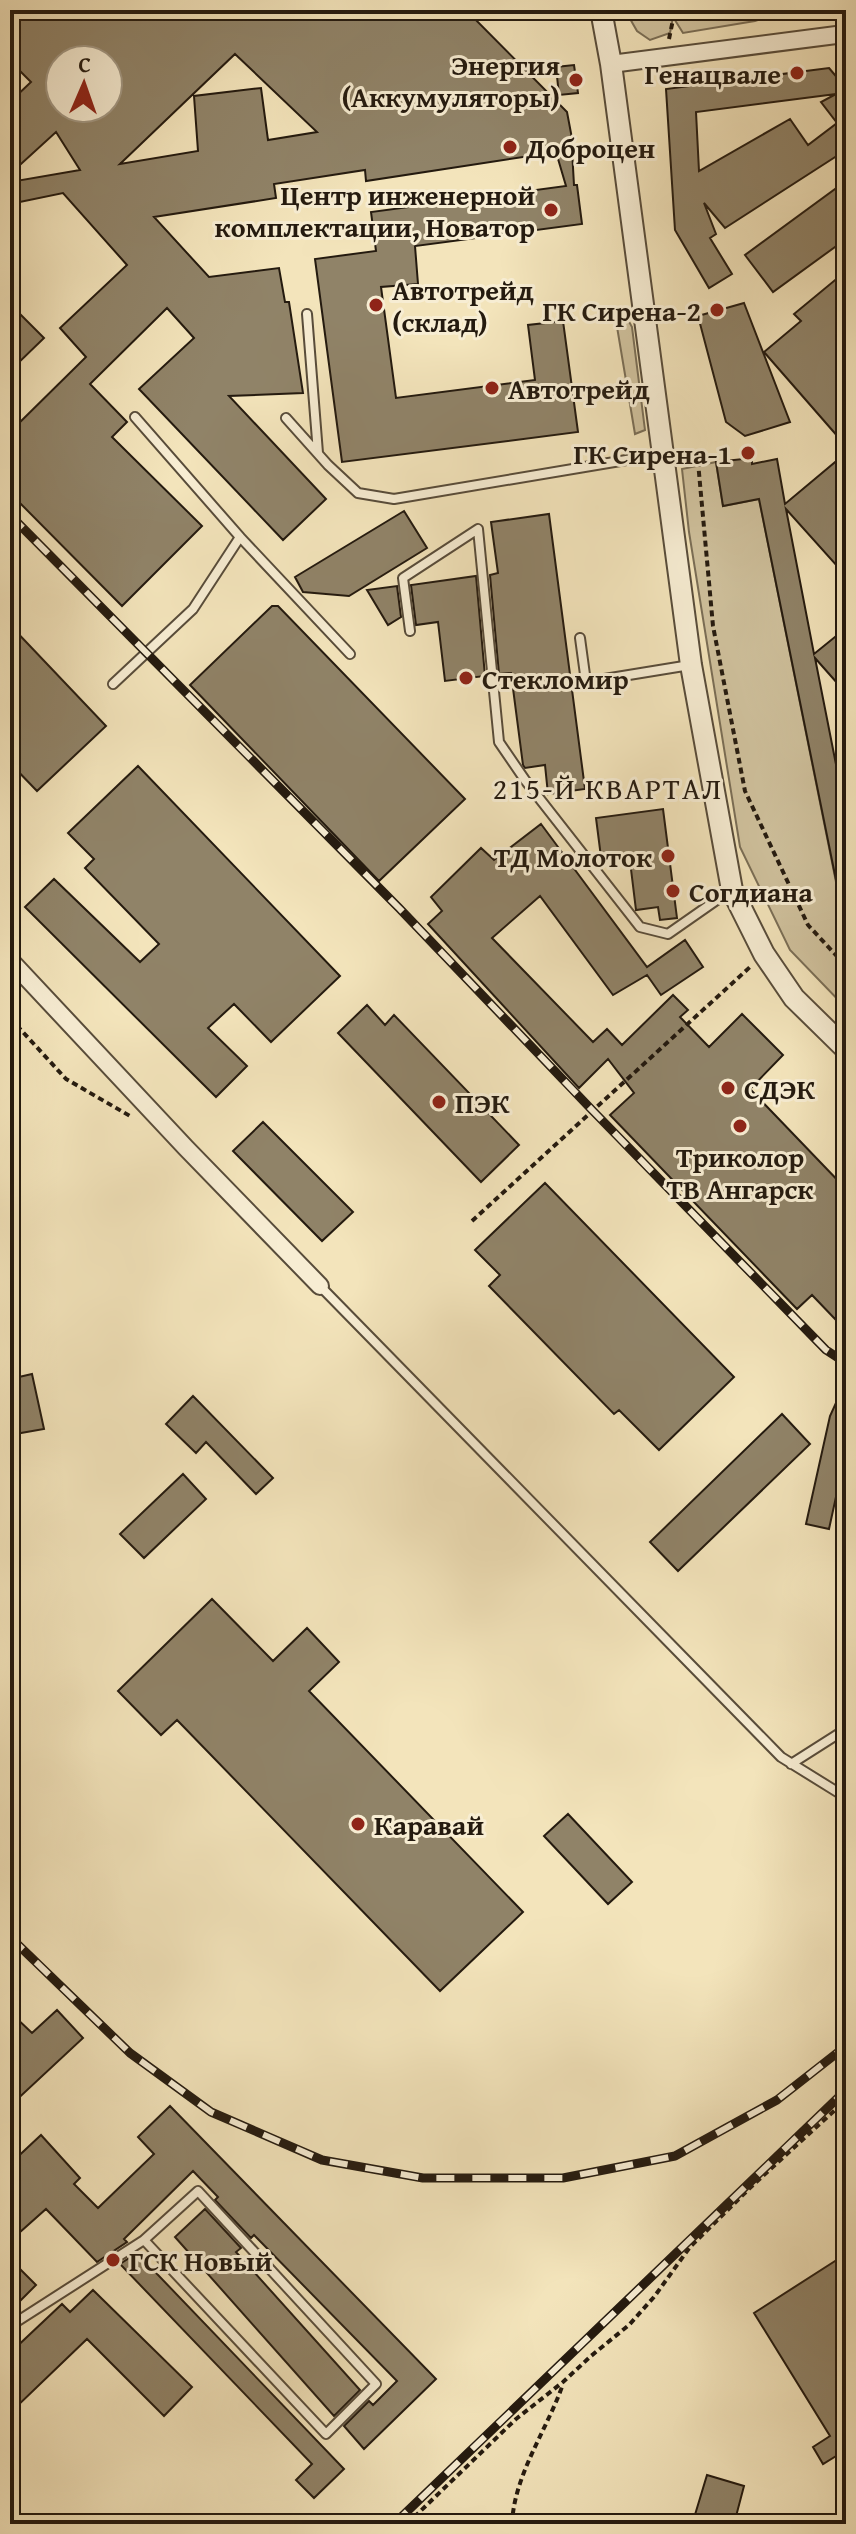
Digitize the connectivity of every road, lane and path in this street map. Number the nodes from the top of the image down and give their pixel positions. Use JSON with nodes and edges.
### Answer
{"nodes":[{"id":1,"x":601,"y":10,"type":"edge"},
{"id":2,"x":675,"y":10,"type":"edge"},
{"id":3,"x":845,"y":33,"type":"edge"},
{"id":4,"x":665,"y":57,"type":"junction"},
{"id":5,"x":611,"y":64,"type":"junction"},
{"id":6,"x":307,"y":314,"type":"dead end"},
{"id":7,"x":135,"y":417,"type":"dead end"},
{"id":8,"x":286,"y":418,"type":"dead end"},
{"id":9,"x":697,"y":451,"type":"dead end"},
{"id":10,"x":318,"y":454,"type":"junction"},
{"id":11,"x":663,"y":454,"type":"junction"},
{"id":12,"x":240,"y":537,"type":"junction"},
{"id":13,"x":410,"y":631,"type":"dead end"},
{"id":14,"x":580,"y":638,"type":"dead end"},
{"id":15,"x":350,"y":654,"type":"dead end"},
{"id":16,"x":691,"y":665,"type":"junction"},
{"id":17,"x":113,"y":684,"type":"dead end"},
{"id":18,"x":732,"y":890,"type":"junction"},
{"id":19,"x":764,"y":954,"type":"junction"},
{"id":20,"x":10,"y":960,"type":"edge"},
{"id":21,"x":846,"y":966,"type":"edge"},
{"id":22,"x":10,"y":1018,"type":"edge"},
{"id":23,"x":846,"y":1049,"type":"edge"},
{"id":24,"x":133,"y":1117,"type":"dead end"},
{"id":25,"x":472,"y":1221,"type":"dead end"},
{"id":26,"x":320,"y":1286,"type":"joint"},
{"id":27,"x":846,"y":1729,"type":"edge"},
{"id":28,"x":791,"y":1764,"type":"junction"},
{"id":29,"x":844,"y":1794,"type":"edge"},
{"id":30,"x":846,"y":2100,"type":"edge"},
{"id":31,"x":144,"y":2240,"type":"junction"},
{"id":32,"x":10,"y":2326,"type":"edge"},
{"id":33,"x":563,"y":2382,"type":"junction"},
{"id":34,"x":407,"y":2524,"type":"edge"},
{"id":35,"x":512,"y":2524,"type":"edge"}],
"edges":[{"from":1,"to":5,"type":"street"},
{"from":2,"to":4,"type":"path"},
{"from":3,"to":4,"type":"street"},
{"from":4,"to":5,"type":"street"},
{"from":5,"to":11,"type":"street"},
{"from":6,"to":10,"type":"lane"},
{"from":7,"to":12,"type":"lane"},
{"from":8,"to":10,"type":"lane"},
{"from":9,"to":21,"type":"path"},
{"from":10,"to":11,"type":"lane"},
{"from":11,"to":16,"type":"street"},
{"from":12,"to":15,"type":"lane"},
{"from":12,"to":17,"type":"lane"},
{"from":13,"to":18,"type":"lane"},
{"from":14,"to":16,"type":"lane"},
{"from":16,"to":18,"type":"street"},
{"from":18,"to":19,"type":"street"},
{"from":19,"to":23,"type":"street"},
{"from":19,"to":25,"type":"path"},
{"from":20,"to":26,"type":"street"},
{"from":22,"to":24,"type":"path"},
{"from":26,"to":28,"type":"lane"},
{"from":27,"to":28,"type":"lane"},
{"from":28,"to":29,"type":"lane"},
{"from":30,"to":33,"type":"path"},
{"from":31,"to":31,"type":"lane"},
{"from":31,"to":32,"type":"lane"},
{"from":33,"to":34,"type":"path"},
{"from":33,"to":35,"type":"path"}]}
